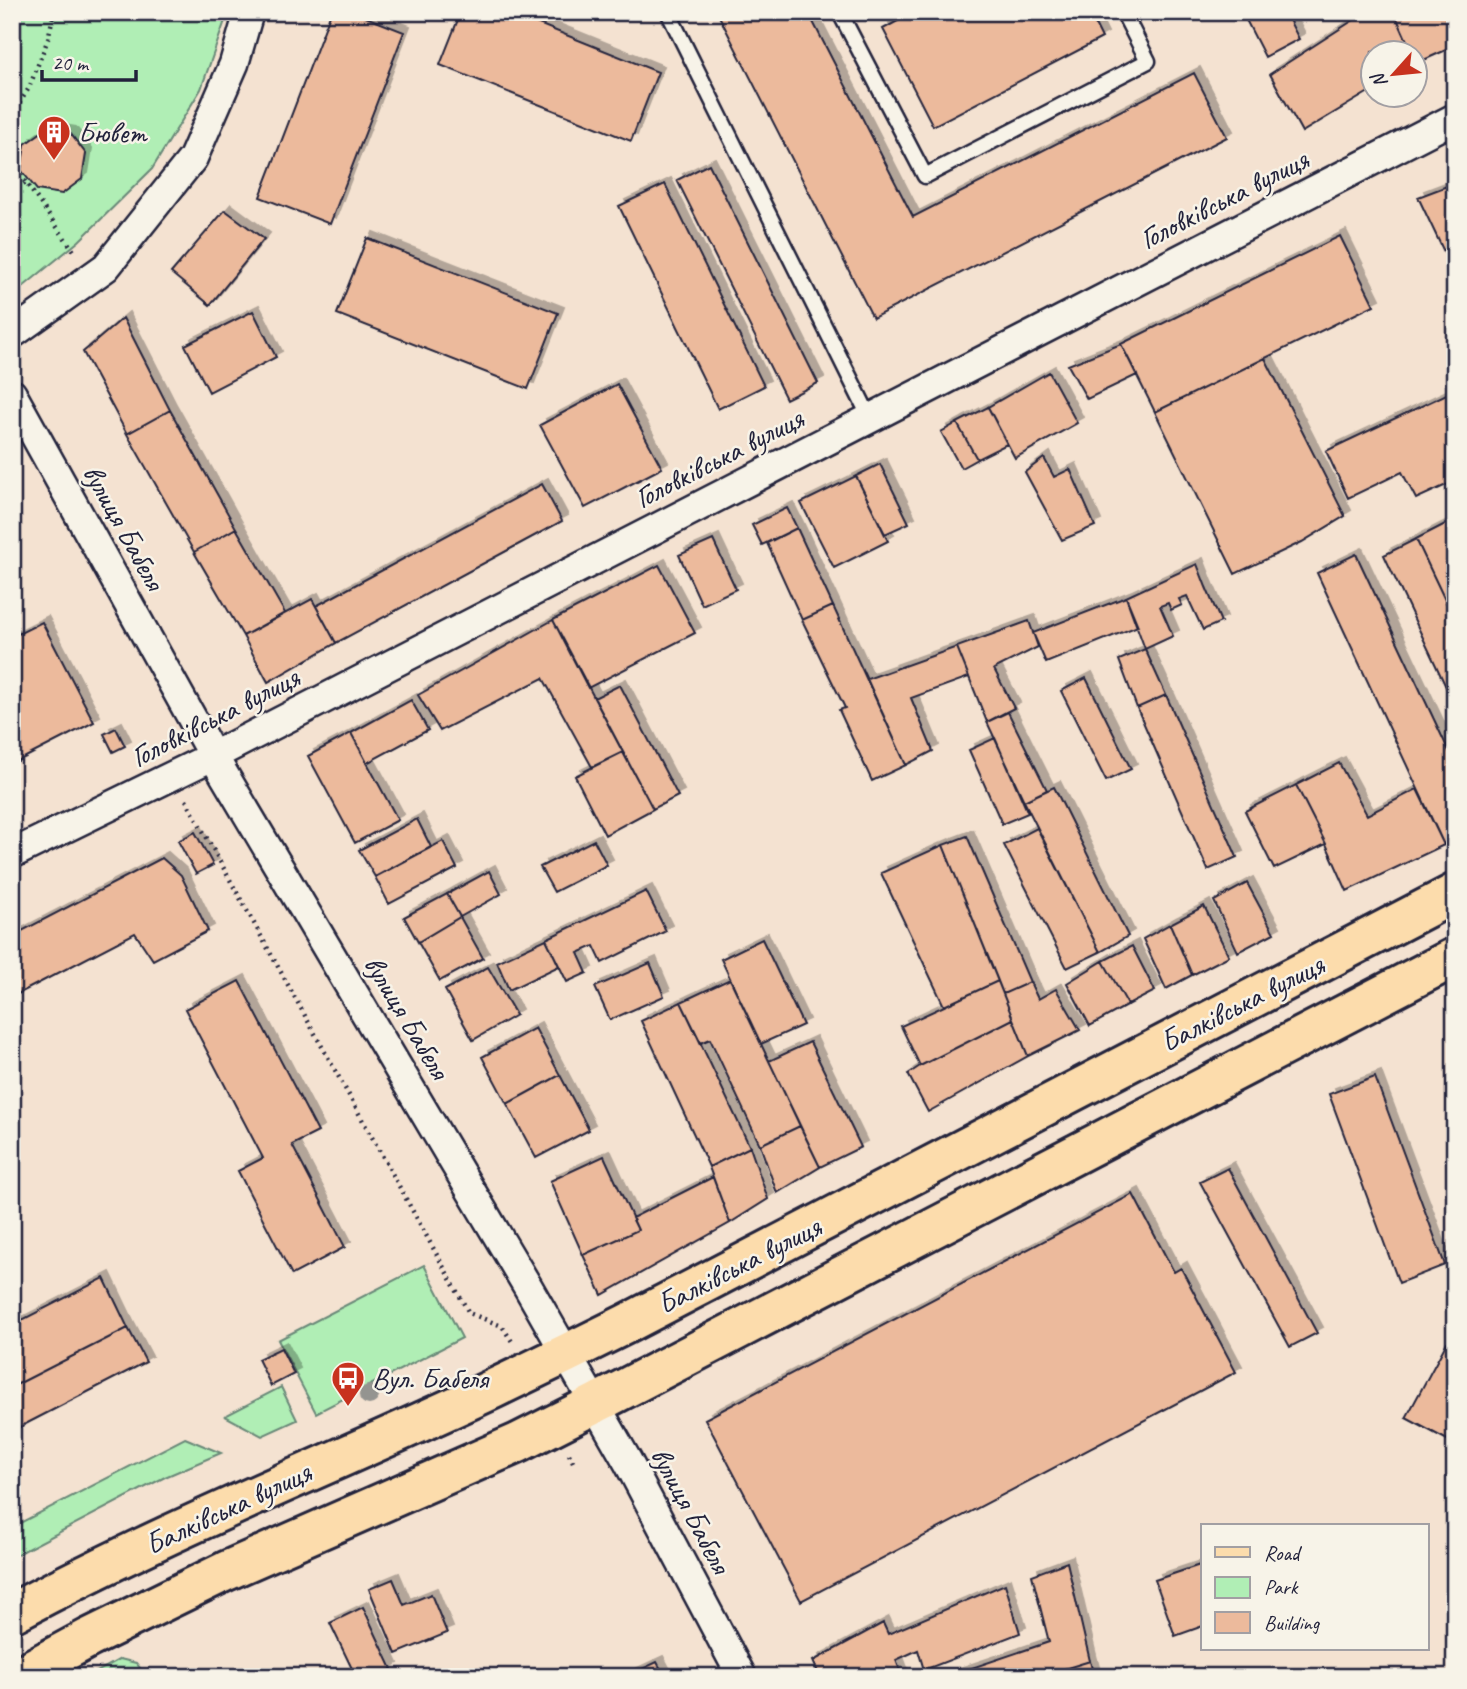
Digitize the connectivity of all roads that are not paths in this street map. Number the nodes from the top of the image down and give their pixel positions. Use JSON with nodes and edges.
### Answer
{"nodes":[{"id":1,"x":249,"y":12,"type":"edge"},
{"id":2,"x":668,"y":12,"type":"edge"},
{"id":3,"x":842,"y":12,"type":"edge"},
{"id":4,"x":1123,"y":12,"type":"edge"},
{"id":5,"x":1455,"y":118,"type":"edge"},
{"id":6,"x":12,"y":334,"type":"edge"},
{"id":7,"x":12,"y":394,"type":"edge"},
{"id":8,"x":870,"y":418,"type":"junction"},
{"id":9,"x":213,"y":756,"type":"junction"},
{"id":10,"x":12,"y":854,"type":"edge"},
{"id":11,"x":1455,"y":893,"type":"edge"},
{"id":12,"x":1455,"y":957,"type":"edge"},
{"id":13,"x":566,"y":1353,"type":"junction"},
{"id":14,"x":595,"y":1404,"type":"junction"},
{"id":15,"x":12,"y":1613,"type":"edge"},
{"id":16,"x":17,"y":1677,"type":"edge"},
{"id":17,"x":742,"y":1677,"type":"edge"}],
"edges":[{"from":1,"to":6,"type":"street"},
{"from":2,"to":8,"type":"lane"},
{"from":3,"to":4,"type":"lane"},
{"from":5,"to":8,"type":"street","name":"Головківська вулиця"},
{"from":7,"to":9,"type":"street","name":"вулиця Бабеля"},
{"from":8,"to":9,"type":"street","name":"Головківська вулиця"},
{"from":9,"to":10,"type":"street","name":"Головківська вулиця"},
{"from":9,"to":13,"type":"street","name":"вулиця Бабеля"},
{"from":11,"to":13,"type":"main road","name":"Балківська вулиця"},
{"from":12,"to":14,"type":"main road","name":"Балківська вулиця"},
{"from":13,"to":14,"type":"street","name":"вулиця Бабеля"},
{"from":13,"to":15,"type":"main road","name":"Балківська вулиця"},
{"from":14,"to":16,"type":"main road","name":"Балківська вулиця"},
{"from":14,"to":17,"type":"street","name":"вулиця Бабеля"}]}
